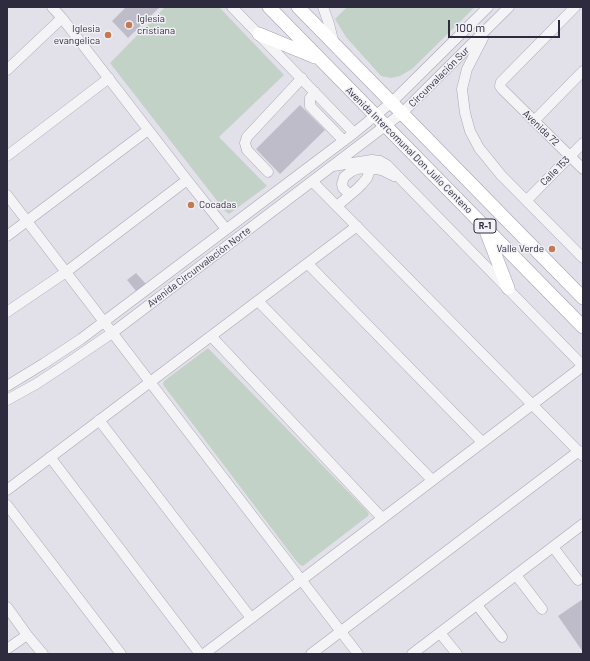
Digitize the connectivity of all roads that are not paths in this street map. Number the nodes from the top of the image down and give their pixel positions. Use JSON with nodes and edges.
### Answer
{"nodes":[{"id":1,"x":52,"y":7,"type":"edge"},
{"id":2,"x":232,"y":7,"type":"edge"},
{"id":3,"x":269,"y":7,"type":"edge"},
{"id":4,"x":298,"y":7,"type":"edge"},
{"id":5,"x":323,"y":7,"type":"edge"},
{"id":6,"x":488,"y":7,"type":"edge"},
{"id":7,"x":509,"y":7,"type":"edge"},
{"id":8,"x":575,"y":7,"type":"edge"},
{"id":9,"x":62,"y":18,"type":"junction"},
{"id":10,"x":487,"y":29,"type":"junction"},
{"id":11,"x":259,"y":34,"type":"junction"},
{"id":12,"x":334,"y":44,"type":"junction"},
{"id":13,"x":319,"y":59,"type":"junction"},
{"id":14,"x":7,"y":70,"type":"edge"},
{"id":15,"x":583,"y":71,"type":"edge"},
{"id":16,"x":109,"y":78,"type":"junction"},
{"id":17,"x":302,"y":78,"type":"junction"},
{"id":18,"x":315,"y":92,"type":"junction"},
{"id":19,"x":392,"y":102,"type":"junction"},
{"id":20,"x":402,"y":113,"type":"junction"},
{"id":21,"x":375,"y":116,"type":"junction"},
{"id":22,"x":534,"y":121,"type":"junction"},
{"id":23,"x":385,"y":126,"type":"junction"},
{"id":24,"x":148,"y":130,"type":"junction"},
{"id":25,"x":354,"y":133,"type":"junction"},
{"id":26,"x":344,"y":141,"type":"junction"},
{"id":27,"x":583,"y":142,"type":"edge"},
{"id":28,"x":7,"y":156,"type":"edge"},
{"id":29,"x":570,"y":156,"type":"junction"},
{"id":30,"x":334,"y":165,"type":"junction"},
{"id":31,"x":371,"y":168,"type":"junction"},
{"id":32,"x":583,"y":169,"type":"edge"},
{"id":33,"x":268,"y":172,"type":"dead end"},
{"id":34,"x":344,"y":177,"type":"junction"},
{"id":35,"x":401,"y":179,"type":"junction"},
{"id":36,"x":187,"y":180,"type":"junction"},
{"id":37,"x":312,"y":181,"type":"junction"},
{"id":38,"x":7,"y":195,"type":"edge"},
{"id":39,"x":350,"y":195,"type":"junction"},
{"id":40,"x":526,"y":200,"type":"junction"},
{"id":41,"x":337,"y":206,"type":"junction"},
{"id":42,"x":27,"y":221,"type":"junction"},
{"id":43,"x":484,"y":225,"type":"junction"},
{"id":44,"x":357,"y":226,"type":"junction"},
{"id":45,"x":226,"y":230,"type":"junction"},
{"id":46,"x":7,"y":236,"type":"edge"},
{"id":47,"x":583,"y":258,"type":"edge"},
{"id":48,"x":308,"y":264,"type":"junction"},
{"id":49,"x":66,"y":272,"type":"junction"},
{"id":50,"x":508,"y":288,"type":"junction"},
{"id":51,"x":583,"y":298,"type":"edge"},
{"id":52,"x":258,"y":301,"type":"junction"},
{"id":53,"x":7,"y":312,"type":"edge"},
{"id":54,"x":103,"y":322,"type":"junction"},
{"id":55,"x":583,"y":327,"type":"edge"},
{"id":56,"x":112,"y":333,"type":"junction"},
{"id":57,"x":211,"y":336,"type":"junction"},
{"id":58,"x":583,"y":366,"type":"edge"},
{"id":59,"x":151,"y":382,"type":"junction"},
{"id":60,"x":7,"y":386,"type":"edge"},
{"id":61,"x":7,"y":400,"type":"edge"},
{"id":62,"x":532,"y":404,"type":"junction"},
{"id":63,"x":99,"y":420,"type":"junction"},
{"id":64,"x":482,"y":442,"type":"junction"},
{"id":65,"x":581,"y":453,"type":"edge"},
{"id":66,"x":50,"y":457,"type":"junction"},
{"id":67,"x":432,"y":480,"type":"junction"},
{"id":68,"x":7,"y":490,"type":"edge"},
{"id":69,"x":7,"y":504,"type":"edge"},
{"id":70,"x":382,"y":518,"type":"junction"},
{"id":71,"x":583,"y":524,"type":"edge"},
{"id":72,"x":553,"y":547,"type":"junction"},
{"id":73,"x":516,"y":575,"type":"junction"},
{"id":74,"x":302,"y":579,"type":"junction"},
{"id":75,"x":578,"y":580,"type":"dead end"},
{"id":76,"x":477,"y":605,"type":"junction"},
{"id":77,"x":7,"y":607,"type":"edge"},
{"id":78,"x":542,"y":609,"type":"dead end"},
{"id":79,"x":251,"y":618,"type":"junction"},
{"id":80,"x":341,"y":631,"type":"junction"},
{"id":81,"x":440,"y":632,"type":"junction"},
{"id":82,"x":27,"y":635,"type":"junction"},
{"id":83,"x":502,"y":637,"type":"dead end"},
{"id":84,"x":7,"y":649,"type":"edge"},
{"id":85,"x":43,"y":654,"type":"edge"},
{"id":86,"x":121,"y":654,"type":"edge"},
{"id":87,"x":200,"y":654,"type":"edge"},
{"id":88,"x":204,"y":654,"type":"edge"},
{"id":89,"x":311,"y":654,"type":"edge"},
{"id":90,"x":358,"y":654,"type":"edge"},
{"id":91,"x":412,"y":654,"type":"edge"},
{"id":92,"x":457,"y":654,"type":"edge"}],
"edges":[{"from":1,"to":9,"type":"street"},
{"from":2,"to":11,"type":"street"},
{"from":3,"to":13,"type":"main road","name":"Avenida Intercomunal Don Julio Centeno","number":"R-1"},
{"from":4,"to":12,"type":"main road","name":"Avenida Intercomunal Don Julio Centeno","number":"R-1"},
{"from":5,"to":12,"type":"street"},
{"from":6,"to":19,"type":"street","name":"Circunvalación Sur"},
{"from":7,"to":10,"type":"street","name":"Circunvalación Sur"},
{"from":8,"to":22,"type":"street","name":"Avenida 72"},
{"from":9,"to":14,"type":"street"},
{"from":9,"to":16,"type":"street"},
{"from":10,"to":20,"type":"street","name":"Circunvalación Sur"},
{"from":10,"to":40,"type":"street"},
{"from":11,"to":13,"type":"main road"},
{"from":11,"to":17,"type":"street"},
{"from":12,"to":19,"type":"main road","name":"Avenida Intercomunal Don Julio Centeno","number":"R-1"},
{"from":13,"to":21,"type":"main road","name":"Avenida Intercomunal Don Julio Centeno","number":"R-1"},
{"from":15,"to":22,"type":"street"},
{"from":16,"to":24,"type":"street"},
{"from":16,"to":28,"type":"street"},
{"from":17,"to":18,"type":"street"},
{"from":17,"to":33,"type":"street"},
{"from":18,"to":25,"type":"street"},
{"from":18,"to":26,"type":"street"},
{"from":19,"to":20,"type":"main road","name":"Avenida Intercomunal Don Julio Centeno","number":"R-1"},
{"from":19,"to":21,"type":"street","name":"Circunvalación Sur"},
{"from":20,"to":23,"type":"street","name":"Circunvalación Sur"},
{"from":20,"to":51,"type":"main road","name":"Avenida Intercomunal Don Julio Centeno","number":"R-1"},
{"from":21,"to":23,"type":"main road","name":"Avenida Intercomunal Don Julio Centeno","number":"R-1"},
{"from":21,"to":25,"type":"street","name":"Avenida Circunvalación Norte"},
{"from":22,"to":29,"type":"street","name":"Avenida 72"},
{"from":23,"to":30,"type":"street","name":"Avenida Circunvalación Norte"},
{"from":23,"to":43,"type":"main road","name":"Avenida Intercomunal Don Julio Centeno","number":"R-1"},
{"from":24,"to":36,"type":"street"},
{"from":24,"to":42,"type":"street"},
{"from":25,"to":26,"type":"street","name":"Avenida Circunvalación Norte"},
{"from":26,"to":45,"type":"street","name":"Avenida Circunvalación Norte"},
{"from":27,"to":29,"type":"street","name":"Calle 153"},
{"from":29,"to":32,"type":"street","name":"Avenida 72"},
{"from":29,"to":40,"type":"street","name":"Calle 153"},
{"from":30,"to":34,"type":"street"},
{"from":30,"to":35,"type":"street"},
{"from":30,"to":37,"type":"street","name":"Avenida Circunvalación Norte"},
{"from":31,"to":34,"type":"street"},
{"from":31,"to":35,"type":"street"},
{"from":31,"to":39,"type":"street"},
{"from":34,"to":39,"type":"street"},
{"from":35,"to":50,"type":"street"},
{"from":36,"to":45,"type":"street"},
{"from":36,"to":49,"type":"street"},
{"from":37,"to":41,"type":"street"},
{"from":37,"to":56,"type":"street","name":"Avenida Circunvalación Norte"},
{"from":38,"to":42,"type":"street"},
{"from":39,"to":41,"type":"street"},
{"from":40,"to":47,"type":"street"},
{"from":41,"to":44,"type":"street"},
{"from":42,"to":46,"type":"street"},
{"from":42,"to":49,"type":"street"},
{"from":43,"to":50,"type":"main road"},
{"from":43,"to":55,"type":"main road","name":"Avenida Intercomunal Don Julio Centeno","number":"R-1"},
{"from":44,"to":48,"type":"street"},
{"from":44,"to":62,"type":"street"},
{"from":45,"to":54,"type":"street","name":"Avenida Circunvalación Norte"},
{"from":48,"to":52,"type":"street"},
{"from":48,"to":64,"type":"street"},
{"from":49,"to":53,"type":"street"},
{"from":49,"to":54,"type":"street"},
{"from":50,"to":58,"type":"street"},
{"from":52,"to":57,"type":"street"},
{"from":52,"to":67,"type":"street"},
{"from":54,"to":56,"type":"street"},
{"from":54,"to":60,"type":"street","name":"Avenida Circunvalación Norte"},
{"from":56,"to":59,"type":"street"},
{"from":56,"to":61,"type":"street","name":"Avenida Circunvalación Norte"},
{"from":57,"to":59,"type":"street"},
{"from":57,"to":70,"type":"street"},
{"from":58,"to":62,"type":"street"},
{"from":59,"to":63,"type":"street"},
{"from":59,"to":74,"type":"street"},
{"from":62,"to":64,"type":"street"},
{"from":62,"to":65,"type":"street"},
{"from":63,"to":66,"type":"street"},
{"from":63,"to":79,"type":"street"},
{"from":64,"to":67,"type":"street"},
{"from":65,"to":80,"type":"street"},
{"from":66,"to":68,"type":"street"},
{"from":66,"to":87,"type":"street"},
{"from":67,"to":70,"type":"street"},
{"from":69,"to":86,"type":"street"},
{"from":70,"to":74,"type":"street"},
{"from":71,"to":72,"type":"street"},
{"from":72,"to":73,"type":"street"},
{"from":72,"to":75,"type":"street"},
{"from":73,"to":76,"type":"street"},
{"from":73,"to":78,"type":"street"},
{"from":74,"to":79,"type":"street"},
{"from":74,"to":80,"type":"street"},
{"from":76,"to":81,"type":"street"},
{"from":76,"to":83,"type":"street"},
{"from":77,"to":82,"type":"street"},
{"from":79,"to":88,"type":"street"},
{"from":80,"to":89,"type":"street"},
{"from":80,"to":90,"type":"street"},
{"from":81,"to":91,"type":"street"},
{"from":81,"to":92,"type":"street"},
{"from":82,"to":84,"type":"street"},
{"from":82,"to":85,"type":"street"}]}
